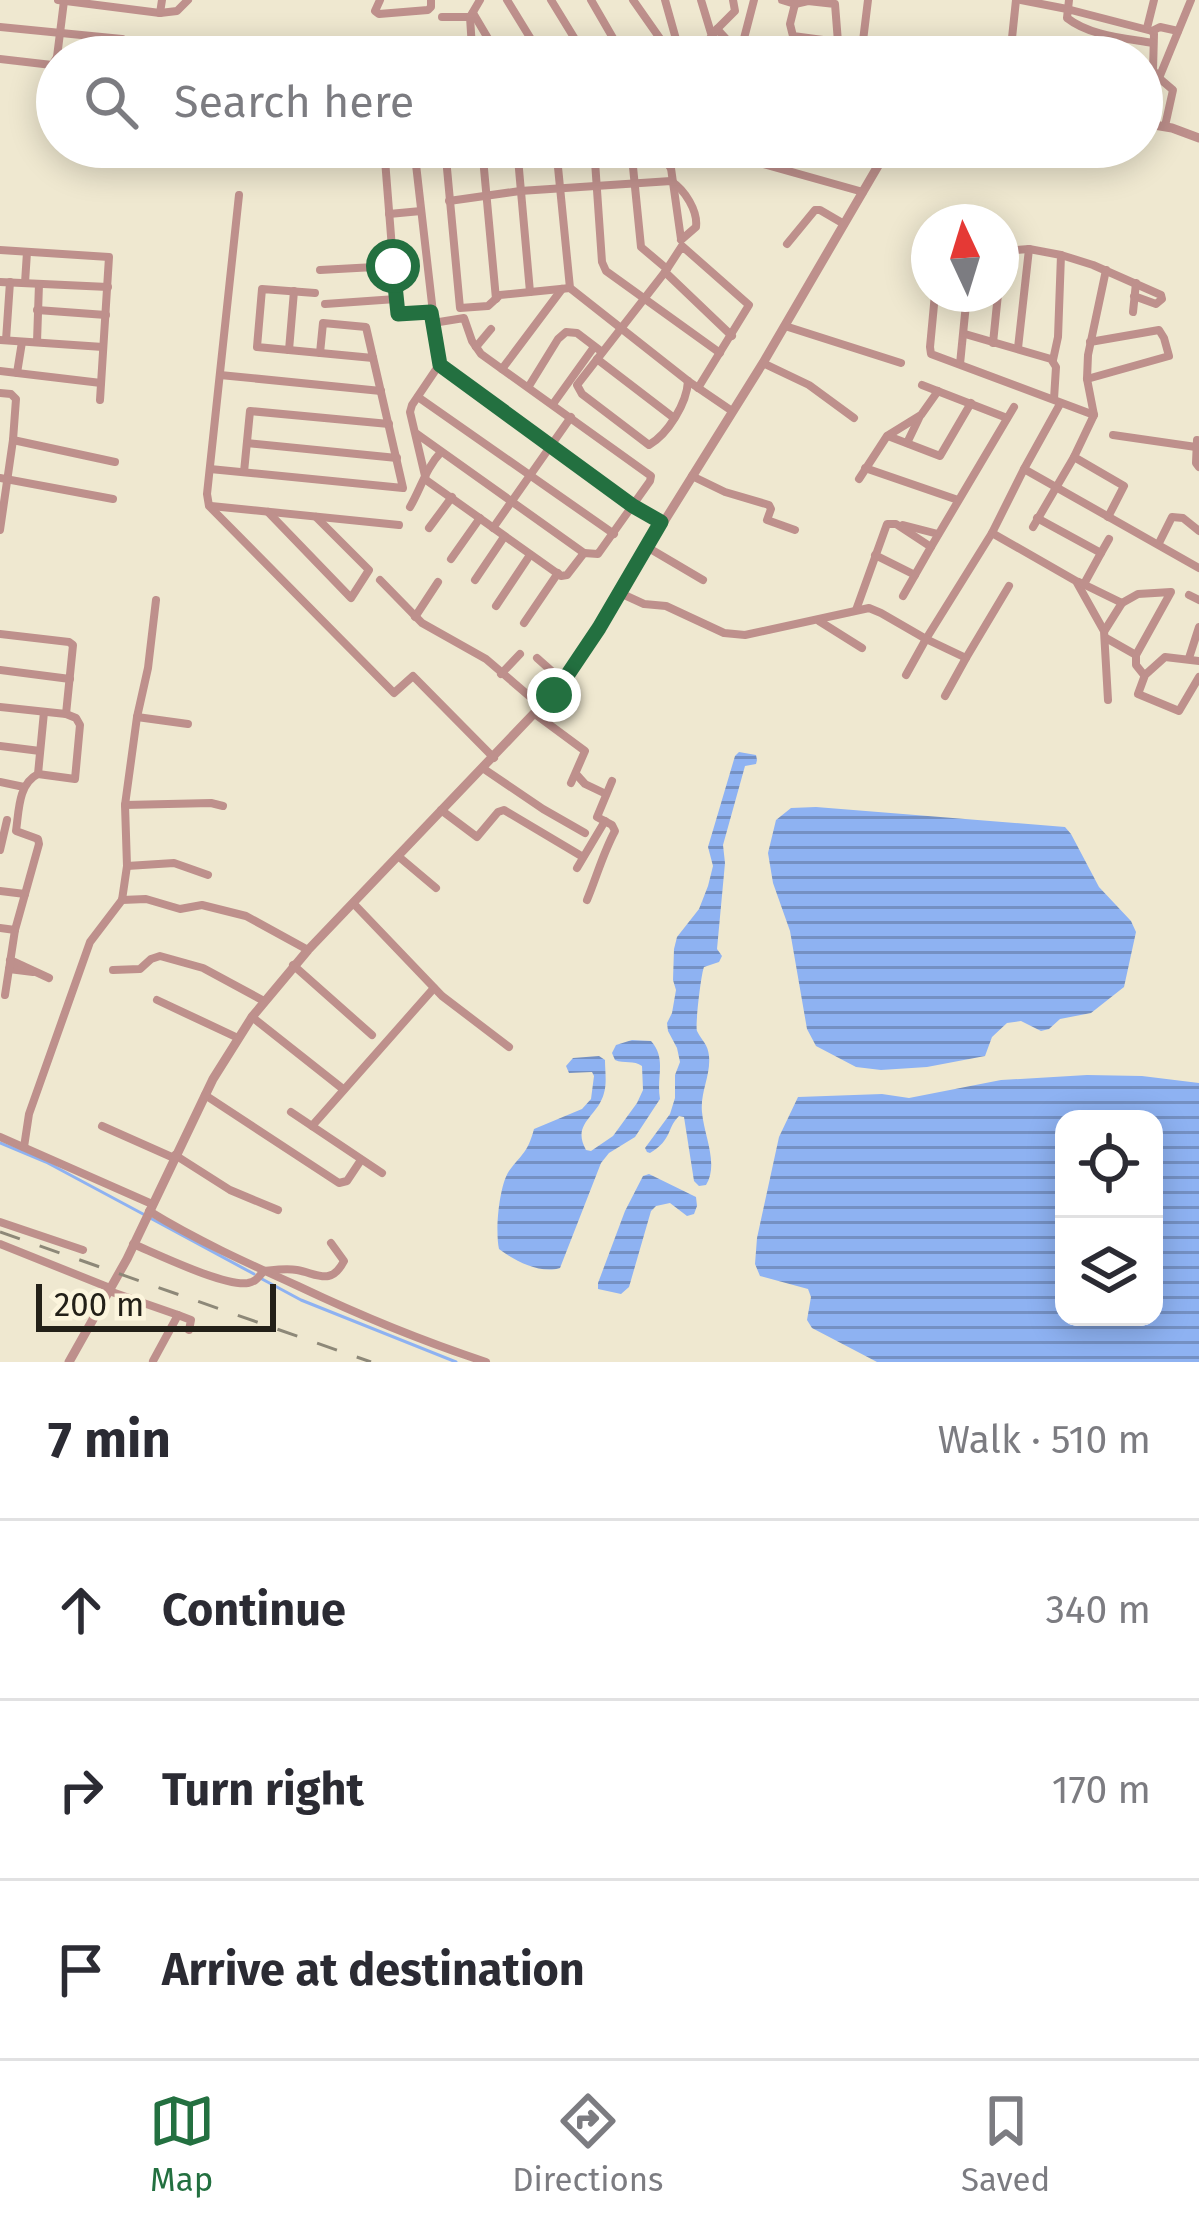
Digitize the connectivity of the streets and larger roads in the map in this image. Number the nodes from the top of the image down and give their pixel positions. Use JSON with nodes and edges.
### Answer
{"nodes":[{"id":1,"x":62,"y":0,"type":"edge"},
{"id":2,"x":162,"y":0,"type":"edge"},
{"id":3,"x":188,"y":0,"type":"edge"},
{"id":4,"x":380,"y":0,"type":"edge"},
{"id":5,"x":431,"y":0,"type":"edge"},
{"id":6,"x":480,"y":0,"type":"edge"},
{"id":7,"x":507,"y":0,"type":"edge"},
{"id":8,"x":551,"y":0,"type":"edge"},
{"id":9,"x":592,"y":0,"type":"edge"},
{"id":10,"x":633,"y":0,"type":"edge"},
{"id":11,"x":664,"y":0,"type":"edge"},
{"id":12,"x":701,"y":0,"type":"edge"},
{"id":13,"x":734,"y":0,"type":"edge"},
{"id":14,"x":754,"y":0,"type":"edge"},
{"id":15,"x":782,"y":0,"type":"edge"},
{"id":16,"x":868,"y":0,"type":"edge"},
{"id":17,"x":1018,"y":0,"type":"edge"},
{"id":18,"x":1154,"y":0,"type":"edge"},
{"id":19,"x":1191,"y":0,"type":"edge"},
{"id":20,"x":99,"y":3,"type":"edge"},
{"id":21,"x":795,"y":4,"type":"junction"},
{"id":22,"x":1068,"y":4,"type":"edge"},
{"id":23,"x":129,"y":5,"type":"edge"},
{"id":24,"x":160,"y":14,"type":"junction"},
{"id":25,"x":471,"y":14,"type":"junction"},
{"id":26,"x":442,"y":17,"type":"dead end"},
{"id":27,"x":670,"y":18,"type":"junction"},
{"id":28,"x":651,"y":26,"type":"junction"},
{"id":29,"x":0,"y":27,"type":"edge"},
{"id":30,"x":1150,"y":30,"type":"junction"},
{"id":31,"x":1178,"y":31,"type":"junction"},
{"id":32,"x":714,"y":32,"type":"junction"},
{"id":33,"x":59,"y":33,"type":"junction"},
{"id":34,"x":59,"y":36,"type":"edge"},
{"id":35,"x":90,"y":36,"type":"edge"},
{"id":36,"x":470,"y":36,"type":"edge"},
{"id":37,"x":485,"y":36,"type":"edge"},
{"id":38,"x":529,"y":36,"type":"edge"},
{"id":39,"x":575,"y":36,"type":"edge"},
{"id":40,"x":612,"y":36,"type":"edge"},
{"id":41,"x":659,"y":36,"type":"edge"},
{"id":42,"x":673,"y":36,"type":"edge"},
{"id":43,"x":711,"y":36,"type":"edge"},
{"id":44,"x":719,"y":36,"type":"edge"},
{"id":45,"x":746,"y":36,"type":"edge"},
{"id":46,"x":793,"y":36,"type":"edge"},
{"id":47,"x":838,"y":36,"type":"edge"},
{"id":48,"x":864,"y":36,"type":"edge"},
{"id":49,"x":1013,"y":36,"type":"edge"},
{"id":50,"x":1118,"y":36,"type":"edge"},
{"id":51,"x":1154,"y":36,"type":"edge"},
{"id":52,"x":0,"y":59,"type":"edge"},
{"id":53,"x":36,"y":63,"type":"edge"},
{"id":54,"x":1163,"y":68,"type":"edge"},
{"id":55,"x":1163,"y":81,"type":"edge"},
{"id":56,"x":1165,"y":126,"type":"joint"},
{"id":57,"x":1199,"y":138,"type":"edge"},
{"id":58,"x":386,"y":168,"type":"edge"},
{"id":59,"x":416,"y":168,"type":"edge"},
{"id":60,"x":446,"y":168,"type":"edge"},
{"id":61,"x":483,"y":168,"type":"edge"},
{"id":62,"x":518,"y":168,"type":"edge"},
{"id":63,"x":558,"y":168,"type":"edge"},
{"id":64,"x":596,"y":168,"type":"edge"},
{"id":65,"x":634,"y":168,"type":"edge"},
{"id":66,"x":669,"y":168,"type":"edge"},
{"id":67,"x":779,"y":168,"type":"edge"},
{"id":68,"x":880,"y":168,"type":"edge"},
{"id":69,"x":671,"y":181,"type":"junction"},
{"id":70,"x":637,"y":183,"type":"junction"},
{"id":71,"x":598,"y":185,"type":"junction"},
{"id":72,"x":560,"y":188,"type":"junction"},
{"id":73,"x":520,"y":191,"type":"junction"},
{"id":74,"x":865,"y":192,"type":"junction"},
{"id":75,"x":239,"y":195,"type":"dead end"},
{"id":76,"x":485,"y":198,"type":"junction"},
{"id":77,"x":449,"y":200,"type":"junction"},
{"id":78,"x":421,"y":211,"type":"junction"},
{"id":79,"x":389,"y":214,"type":"junction"},
{"id":80,"x":844,"y":224,"type":"junction"},
{"id":81,"x":682,"y":243,"type":"junction"},
{"id":82,"x":787,"y":244,"type":"dead end"},
{"id":83,"x":1029,"y":249,"type":"junction"},
{"id":84,"x":0,"y":250,"type":"edge"},
{"id":85,"x":1019,"y":250,"type":"edge"},
{"id":86,"x":27,"y":252,"type":"junction"},
{"id":87,"x":1061,"y":255,"type":"junction"},
{"id":88,"x":393,"y":266,"type":"junction"},
{"id":89,"x":320,"y":270,"type":"dead end"},
{"id":90,"x":1106,"y":270,"type":"junction"},
{"id":91,"x":666,"y":271,"type":"junction"},
{"id":92,"x":5,"y":282,"type":"edge"},
{"id":93,"x":25,"y":283,"type":"junction"},
{"id":94,"x":1136,"y":283,"type":"junction"},
{"id":95,"x":39,"y":284,"type":"junction"},
{"id":96,"x":108,"y":287,"type":"junction"},
{"id":97,"x":566,"y":289,"type":"junction"},
{"id":98,"x":294,"y":291,"type":"junction"},
{"id":99,"x":530,"y":292,"type":"junction"},
{"id":100,"x":315,"y":293,"type":"dead end"},
{"id":101,"x":1134,"y":296,"type":"junction"},
{"id":102,"x":496,"y":298,"type":"junction"},
{"id":103,"x":646,"y":298,"type":"junction"},
{"id":104,"x":396,"y":299,"type":"junction"},
{"id":105,"x":325,"y":304,"type":"dead end"},
{"id":106,"x":37,"y":310,"type":"junction"},
{"id":107,"x":933,"y":312,"type":"edge"},
{"id":108,"x":966,"y":312,"type":"edge"},
{"id":109,"x":997,"y":312,"type":"edge"},
{"id":110,"x":1132,"y":312,"type":"dead end"},
{"id":111,"x":4,"y":313,"type":"edge"},
{"id":112,"x":106,"y":315,"type":"junction"},
{"id":113,"x":432,"y":318,"type":"junction"},
{"id":114,"x":785,"y":326,"type":"junction"},
{"id":115,"x":622,"y":328,"type":"junction"},
{"id":116,"x":490,"y":329,"type":"dead end"},
{"id":117,"x":964,"y":334,"type":"junction"},
{"id":118,"x":732,"y":336,"type":"junction"},
{"id":119,"x":3,"y":341,"type":"edge"},
{"id":120,"x":22,"y":342,"type":"junction"},
{"id":121,"x":1090,"y":342,"type":"junction"},
{"id":122,"x":37,"y":343,"type":"junction"},
{"id":123,"x":994,"y":343,"type":"junction"},
{"id":124,"x":103,"y":346,"type":"junction"},
{"id":125,"x":476,"y":347,"type":"junction"},
{"id":126,"x":1018,"y":348,"type":"junction"},
{"id":127,"x":289,"y":350,"type":"junction"},
{"id":128,"x":320,"y":353,"type":"junction"},
{"id":129,"x":598,"y":353,"type":"junction"},
{"id":130,"x":720,"y":353,"type":"junction"},
{"id":131,"x":373,"y":358,"type":"junction"},
{"id":132,"x":1053,"y":360,"type":"junction"},
{"id":133,"x":763,"y":363,"type":"junction"},
{"id":134,"x":901,"y":363,"type":"dead end"},
{"id":135,"x":959,"y":364,"type":"junction"},
{"id":136,"x":440,"y":365,"type":"junction"},
{"id":137,"x":502,"y":369,"type":"junction"},
{"id":138,"x":0,"y":371,"type":"edge"},
{"id":139,"x":17,"y":373,"type":"junction"},
{"id":140,"x":220,"y":375,"type":"junction"},
{"id":141,"x":1087,"y":379,"type":"junction"},
{"id":142,"x":688,"y":381,"type":"junction"},
{"id":143,"x":101,"y":383,"type":"junction"},
{"id":144,"x":922,"y":385,"type":"dead end"},
{"id":145,"x":529,"y":386,"type":"junction"},
{"id":146,"x":698,"y":388,"type":"junction"},
{"id":147,"x":938,"y":391,"type":"junction"},
{"id":148,"x":381,"y":392,"type":"junction"},
{"id":149,"x":0,"y":393,"type":"edge"},
{"id":150,"x":418,"y":397,"type":"junction"},
{"id":151,"x":100,"y":400,"type":"dead end"},
{"id":152,"x":1057,"y":402,"type":"junction"},
{"id":153,"x":553,"y":404,"type":"junction"},
{"id":154,"x":970,"y":404,"type":"junction"},
{"id":155,"x":1014,"y":407,"type":"dead end"},
{"id":156,"x":732,"y":411,"type":"junction"},
{"id":157,"x":1094,"y":415,"type":"junction"},
{"id":158,"x":921,"y":416,"type":"junction"},
{"id":159,"x":571,"y":417,"type":"junction"},
{"id":160,"x":674,"y":418,"type":"junction"},
{"id":161,"x":854,"y":418,"type":"dead end"},
{"id":162,"x":1007,"y":418,"type":"junction"},
{"id":163,"x":389,"y":424,"type":"junction"},
{"id":164,"x":416,"y":434,"type":"junction"},
{"id":165,"x":1113,"y":434,"type":"dead end"},
{"id":166,"x":886,"y":436,"type":"junction"},
{"id":167,"x":13,"y":440,"type":"junction"},
{"id":168,"x":247,"y":442,"type":"junction"},
{"id":169,"x":907,"y":443,"type":"junction"},
{"id":170,"x":1197,"y":444,"type":"edge"},
{"id":171,"x":551,"y":446,"type":"junction"},
{"id":172,"x":441,"y":452,"type":"junction"},
{"id":173,"x":1074,"y":457,"type":"junction"},
{"id":174,"x":397,"y":458,"type":"junction"},
{"id":175,"x":115,"y":462,"type":"dead end"},
{"id":176,"x":1199,"y":466,"type":"edge"},
{"id":177,"x":866,"y":468,"type":"junction"},
{"id":178,"x":209,"y":469,"type":"junction"},
{"id":179,"x":1024,"y":469,"type":"junction"},
{"id":180,"x":244,"y":472,"type":"junction"},
{"id":181,"x":530,"y":475,"type":"junction"},
{"id":182,"x":691,"y":476,"type":"junction"},
{"id":183,"x":4,"y":478,"type":"edge"},
{"id":184,"x":859,"y":478,"type":"dead end"},
{"id":185,"x":426,"y":480,"type":"junction"},
{"id":186,"x":1055,"y":488,"type":"junction"},
{"id":187,"x":452,"y":497,"type":"junction"},
{"id":188,"x":113,"y":499,"type":"dead end"},
{"id":189,"x":958,"y":500,"type":"junction"},
{"id":190,"x":513,"y":502,"type":"junction"},
{"id":191,"x":209,"y":506,"type":"junction"},
{"id":192,"x":410,"y":506,"type":"dead end"},
{"id":193,"x":633,"y":506,"type":"junction"},
{"id":194,"x":268,"y":512,"type":"junction"},
{"id":195,"x":875,"y":513,"type":"dead end"},
{"id":196,"x":1,"y":514,"type":"edge"},
{"id":197,"x":316,"y":517,"type":"junction"},
{"id":198,"x":1108,"y":517,"type":"junction"},
{"id":199,"x":480,"y":518,"type":"junction"},
{"id":200,"x":661,"y":522,"type":"junction"},
{"id":201,"x":894,"y":524,"type":"junction"},
{"id":202,"x":399,"y":525,"type":"dead end"},
{"id":203,"x":493,"y":528,"type":"junction"},
{"id":204,"x":430,"y":529,"type":"dead end"},
{"id":205,"x":0,"y":530,"type":"edge"},
{"id":206,"x":795,"y":530,"type":"dead end"},
{"id":207,"x":1199,"y":531,"type":"edge"},
{"id":208,"x":992,"y":533,"type":"junction"},
{"id":209,"x":614,"y":534,"type":"junction"},
{"id":210,"x":938,"y":534,"type":"junction"},
{"id":211,"x":505,"y":537,"type":"junction"},
{"id":212,"x":1108,"y":539,"type":"dead end"},
{"id":213,"x":1158,"y":543,"type":"junction"},
{"id":214,"x":647,"y":547,"type":"junction"},
{"id":215,"x":931,"y":547,"type":"junction"},
{"id":216,"x":1101,"y":553,"type":"junction"},
{"id":217,"x":584,"y":554,"type":"junction"},
{"id":218,"x":530,"y":555,"type":"junction"},
{"id":219,"x":875,"y":556,"type":"junction"},
{"id":220,"x":451,"y":559,"type":"dead end"},
{"id":221,"x":1199,"y":568,"type":"edge"},
{"id":222,"x":557,"y":573,"type":"junction"},
{"id":223,"x":915,"y":575,"type":"junction"},
{"id":224,"x":380,"y":580,"type":"dead end"},
{"id":225,"x":475,"y":580,"type":"dead end"},
{"id":226,"x":703,"y":580,"type":"dead end"},
{"id":227,"x":438,"y":582,"type":"dead end"},
{"id":228,"x":1080,"y":583,"type":"junction"},
{"id":229,"x":1009,"y":586,"type":"dead end"},
{"id":230,"x":620,"y":593,"type":"junction"},
{"id":231,"x":1189,"y":595,"type":"dead end"},
{"id":232,"x":903,"y":596,"type":"dead end"},
{"id":233,"x":156,"y":600,"type":"dead end"},
{"id":234,"x":1199,"y":600,"type":"edge"},
{"id":235,"x":1122,"y":603,"type":"junction"},
{"id":236,"x":496,"y":606,"type":"dead end"},
{"id":237,"x":856,"y":610,"type":"junction"},
{"id":238,"x":415,"y":617,"type":"junction"},
{"id":239,"x":818,"y":620,"type":"junction"},
{"id":240,"x":524,"y":623,"type":"dead end"},
{"id":241,"x":1199,"y":627,"type":"edge"},
{"id":242,"x":0,"y":634,"type":"edge"},
{"id":243,"x":1105,"y":634,"type":"junction"},
{"id":244,"x":926,"y":639,"type":"junction"},
{"id":245,"x":862,"y":648,"type":"dead end"},
{"id":246,"x":520,"y":654,"type":"dead end"},
{"id":247,"x":537,"y":658,"type":"dead end"},
{"id":248,"x":966,"y":658,"type":"junction"},
{"id":249,"x":1194,"y":659,"type":"edge"},
{"id":250,"x":1140,"y":667,"type":"junction"},
{"id":251,"x":0,"y":670,"type":"edge"},
{"id":252,"x":502,"y":674,"type":"junction"},
{"id":253,"x":907,"y":675,"type":"dead end"},
{"id":254,"x":1199,"y":677,"type":"edge"},
{"id":255,"x":70,"y":679,"type":"junction"},
{"id":256,"x":564,"y":682,"type":"junction"},
{"id":257,"x":945,"y":696,"type":"dead end"},
{"id":258,"x":1108,"y":700,"type":"dead end"},
{"id":259,"x":0,"y":707,"type":"edge"},
{"id":260,"x":538,"y":711,"type":"junction"},
{"id":261,"x":44,"y":712,"type":"junction"},
{"id":262,"x":66,"y":714,"type":"junction"},
{"id":263,"x":137,"y":717,"type":"junction"},
{"id":264,"x":188,"y":724,"type":"dead end"},
{"id":265,"x":0,"y":746,"type":"edge"},
{"id":266,"x":40,"y":751,"type":"junction"},
{"id":267,"x":494,"y":758,"type":"junction"},
{"id":268,"x":484,"y":769,"type":"junction"},
{"id":269,"x":38,"y":774,"type":"junction"},
{"id":270,"x":613,"y":781,"type":"dead end"},
{"id":271,"x":0,"y":782,"type":"edge"},
{"id":272,"x":24,"y":787,"type":"junction"},
{"id":273,"x":607,"y":794,"type":"junction"},
{"id":274,"x":125,"y":806,"type":"junction"},
{"id":275,"x":223,"y":806,"type":"dead end"},
{"id":276,"x":441,"y":810,"type":"junction"},
{"id":277,"x":605,"y":821,"type":"junction"},
{"id":278,"x":9,"y":824,"type":"edge"},
{"id":279,"x":585,"y":833,"type":"dead end"},
{"id":280,"x":0,"y":850,"type":"edge"},
{"id":281,"x":398,"y":856,"type":"junction"},
{"id":282,"x":583,"y":857,"type":"junction"},
{"id":283,"x":127,"y":866,"type":"junction"},
{"id":284,"x":578,"y":868,"type":"dead end"},
{"id":285,"x":208,"y":874,"type":"dead end"},
{"id":286,"x":436,"y":888,"type":"dead end"},
{"id":287,"x":0,"y":891,"type":"edge"},
{"id":288,"x":25,"y":894,"type":"junction"},
{"id":289,"x":122,"y":900,"type":"junction"},
{"id":290,"x":587,"y":900,"type":"dead end"},
{"id":291,"x":353,"y":904,"type":"junction"},
{"id":292,"x":0,"y":928,"type":"edge"},
{"id":293,"x":15,"y":930,"type":"junction"},
{"id":294,"x":308,"y":950,"type":"junction"},
{"id":295,"x":10,"y":965,"type":"junction"},
{"id":296,"x":293,"y":965,"type":"junction"},
{"id":297,"x":112,"y":970,"type":"dead end"},
{"id":298,"x":50,"y":978,"type":"dead end"},
{"id":299,"x":434,"y":988,"type":"junction"},
{"id":300,"x":5,"y":994,"type":"dead end"},
{"id":301,"x":157,"y":1000,"type":"dead end"},
{"id":302,"x":264,"y":1001,"type":"junction"},
{"id":303,"x":252,"y":1017,"type":"junction"},
{"id":304,"x":373,"y":1035,"type":"dead end"},
{"id":305,"x":238,"y":1038,"type":"junction"},
{"id":306,"x":509,"y":1047,"type":"dead end"},
{"id":307,"x":343,"y":1089,"type":"junction"},
{"id":308,"x":206,"y":1095,"type":"junction"},
{"id":309,"x":291,"y":1112,"type":"dead end"},
{"id":310,"x":102,"y":1126,"type":"dead end"},
{"id":311,"x":312,"y":1126,"type":"junction"},
{"id":312,"x":0,"y":1137,"type":"edge"},
{"id":313,"x":24,"y":1148,"type":"junction"},
{"id":314,"x":174,"y":1156,"type":"junction"},
{"id":315,"x":362,"y":1160,"type":"junction"},
{"id":316,"x":382,"y":1173,"type":"dead end"},
{"id":317,"x":150,"y":1210,"type":"junction"},
{"id":318,"x":278,"y":1210,"type":"dead end"},
{"id":319,"x":0,"y":1222,"type":"edge"},
{"id":320,"x":331,"y":1243,"type":"dead end"},
{"id":321,"x":0,"y":1244,"type":"edge"},
{"id":322,"x":133,"y":1244,"type":"junction"},
{"id":323,"x":83,"y":1250,"type":"dead end"},
{"id":324,"x":260,"y":1275,"type":"junction"},
{"id":325,"x":309,"y":1275,"type":"junction"},
{"id":326,"x":299,"y":1287,"type":"junction"},
{"id":327,"x":110,"y":1289,"type":"junction"},
{"id":328,"x":178,"y":1315,"type":"junction"},
{"id":329,"x":189,"y":1330,"type":"dead end"},
{"id":330,"x":153,"y":1361,"type":"edge"},
{"id":331,"x":69,"y":1362,"type":"edge"},
{"id":332,"x":487,"y":1362,"type":"edge"}],
"edges":[{"from":1,"to":20,"type":"street"},
{"from":1,"to":33,"type":"street"},
{"from":2,"to":24,"type":"street"},
{"from":3,"to":24,"type":"street"},
{"from":4,"to":5,"type":"street"},
{"from":6,"to":25,"type":"street"},
{"from":7,"to":38,"type":"street"},
{"from":8,"to":39,"type":"street"},
{"from":9,"to":40,"type":"street"},
{"from":10,"to":28,"type":"street"},
{"from":11,"to":27,"type":"street"},
{"from":12,"to":32,"type":"street"},
{"from":13,"to":32,"type":"street"},
{"from":14,"to":45,"type":"street"},
{"from":15,"to":21,"type":"street"},
{"from":16,"to":48,"type":"street"},
{"from":17,"to":22,"type":"street"},
{"from":17,"to":49,"type":"street"},
{"from":18,"to":30,"type":"street"},
{"from":19,"to":31,"type":"street"},
{"from":20,"to":23,"type":"street"},
{"from":21,"to":46,"type":"street"},
{"from":21,"to":47,"type":"street"},
{"from":22,"to":30,"type":"street"},
{"from":22,"to":50,"type":"street"},
{"from":23,"to":24,"type":"street"},
{"from":25,"to":26,"type":"street"},
{"from":25,"to":36,"type":"street"},
{"from":25,"to":37,"type":"street"},
{"from":27,"to":28,"type":"street"},
{"from":27,"to":42,"type":"street"},
{"from":28,"to":41,"type":"street"},
{"from":29,"to":33,"type":"street"},
{"from":30,"to":31,"type":"street"},
{"from":30,"to":51,"type":"street"},
{"from":31,"to":54,"type":"street"},
{"from":32,"to":43,"type":"street"},
{"from":32,"to":44,"type":"street"},
{"from":33,"to":34,"type":"street"},
{"from":33,"to":35,"type":"street"},
{"from":52,"to":53,"type":"street"},
{"from":55,"to":56,"type":"street"},
{"from":56,"to":57,"type":"street"},
{"from":58,"to":79,"type":"street"},
{"from":59,"to":78,"type":"street"},
{"from":60,"to":77,"type":"street"},
{"from":61,"to":76,"type":"street"},
{"from":62,"to":73,"type":"street"},
{"from":63,"to":72,"type":"street"},
{"from":64,"to":71,"type":"street"},
{"from":65,"to":70,"type":"street"},
{"from":66,"to":69,"type":"street"},
{"from":67,"to":74,"type":"street"},
{"from":68,"to":74,"type":"street"},
{"from":69,"to":70,"type":"street"},
{"from":69,"to":81,"type":"street"},
{"from":69,"to":81,"type":"street"},
{"from":70,"to":71,"type":"street"},
{"from":70,"to":91,"type":"street"},
{"from":71,"to":72,"type":"street"},
{"from":71,"to":103,"type":"street"},
{"from":72,"to":73,"type":"street"},
{"from":72,"to":97,"type":"street"},
{"from":73,"to":76,"type":"street"},
{"from":73,"to":99,"type":"street"},
{"from":74,"to":80,"type":"street"},
{"from":75,"to":140,"type":"street"},
{"from":76,"to":77,"type":"street"},
{"from":76,"to":102,"type":"street"},
{"from":77,"to":102,"type":"street"},
{"from":78,"to":79,"type":"street"},
{"from":78,"to":113,"type":"street"},
{"from":79,"to":88,"type":"street"},
{"from":80,"to":82,"type":"street"},
{"from":80,"to":114,"type":"street"},
{"from":81,"to":91,"type":"street"},
{"from":81,"to":118,"type":"street"},
{"from":83,"to":85,"type":"street"},
{"from":83,"to":87,"type":"street"},
{"from":83,"to":126,"type":"street"},
{"from":84,"to":86,"type":"street"},
{"from":86,"to":93,"type":"street"},
{"from":86,"to":96,"type":"street"},
{"from":87,"to":90,"type":"street"},
{"from":87,"to":132,"type":"street"},
{"from":88,"to":89,"type":"street"},
{"from":88,"to":104,"type":"street"},
{"from":90,"to":94,"type":"street"},
{"from":90,"to":121,"type":"street"},
{"from":91,"to":103,"type":"street"},
{"from":91,"to":118,"type":"street"},
{"from":92,"to":93,"type":"street"},
{"from":92,"to":111,"type":"street"},
{"from":93,"to":95,"type":"street"},
{"from":94,"to":101,"type":"street"},
{"from":94,"to":101,"type":"street"},
{"from":95,"to":96,"type":"street"},
{"from":95,"to":106,"type":"street"},
{"from":96,"to":112,"type":"street"},
{"from":97,"to":99,"type":"street"},
{"from":97,"to":115,"type":"street"},
{"from":97,"to":137,"type":"street"},
{"from":98,"to":100,"type":"street"},
{"from":98,"to":127,"type":"street"},
{"from":98,"to":127,"type":"street"},
{"from":99,"to":102,"type":"street"},
{"from":101,"to":110,"type":"street"},
{"from":103,"to":115,"type":"street"},
{"from":103,"to":130,"type":"street"},
{"from":104,"to":105,"type":"street"},
{"from":104,"to":113,"type":"street"},
{"from":106,"to":112,"type":"street"},
{"from":106,"to":122,"type":"street"},
{"from":107,"to":135,"type":"street"},
{"from":108,"to":117,"type":"street"},
{"from":109,"to":123,"type":"street"},
{"from":111,"to":119,"type":"street"},
{"from":112,"to":124,"type":"street"},
{"from":113,"to":125,"type":"street"},
{"from":113,"to":136,"type":"street"},
{"from":114,"to":133,"type":"street"},
{"from":114,"to":134,"type":"street"},
{"from":115,"to":129,"type":"street"},
{"from":115,"to":142,"type":"street"},
{"from":116,"to":125,"type":"street"},
{"from":117,"to":123,"type":"street"},
{"from":117,"to":135,"type":"street"},
{"from":118,"to":130,"type":"street"},
{"from":119,"to":120,"type":"street"},
{"from":120,"to":122,"type":"street"},
{"from":120,"to":139,"type":"street"},
{"from":121,"to":141,"type":"street"},
{"from":121,"to":141,"type":"street"},
{"from":122,"to":124,"type":"street"},
{"from":123,"to":126,"type":"street"},
{"from":124,"to":143,"type":"street"},
{"from":125,"to":137,"type":"street"},
{"from":126,"to":132,"type":"street"},
{"from":127,"to":128,"type":"street"},
{"from":128,"to":131,"type":"street"},
{"from":128,"to":131,"type":"street"},
{"from":129,"to":145,"type":"street"},
{"from":129,"to":153,"type":"street"},
{"from":129,"to":160,"type":"street"},
{"from":129,"to":160,"type":"street"},
{"from":130,"to":146,"type":"street"},
{"from":131,"to":148,"type":"street"},
{"from":132,"to":152,"type":"street"},
{"from":133,"to":156,"type":"street"},
{"from":133,"to":161,"type":"street"},
{"from":135,"to":152,"type":"street"},
{"from":136,"to":150,"type":"street"},
{"from":136,"to":171,"type":"street"},
{"from":137,"to":145,"type":"street"},
{"from":138,"to":139,"type":"street"},
{"from":139,"to":143,"type":"street"},
{"from":140,"to":148,"type":"street"},
{"from":140,"to":178,"type":"street"},
{"from":141,"to":157,"type":"street"},
{"from":142,"to":146,"type":"street"},
{"from":142,"to":160,"type":"street"},
{"from":143,"to":151,"type":"street"},
{"from":144,"to":147,"type":"street"},
{"from":145,"to":153,"type":"street"},
{"from":146,"to":156,"type":"street"},
{"from":147,"to":154,"type":"street"},
{"from":147,"to":158,"type":"street"},
{"from":148,"to":163,"type":"street"},
{"from":149,"to":167,"type":"street"},
{"from":150,"to":164,"type":"street"},
{"from":150,"to":181,"type":"street"},
{"from":152,"to":157,"type":"street"},
{"from":152,"to":179,"type":"street"},
{"from":153,"to":159,"type":"street"},
{"from":154,"to":162,"type":"street"},
{"from":154,"to":169,"type":"street"},
{"from":155,"to":162,"type":"street"},
{"from":156,"to":182,"type":"street"},
{"from":157,"to":173,"type":"street"},
{"from":158,"to":166,"type":"street"},
{"from":158,"to":169,"type":"street"},
{"from":159,"to":171,"type":"street"},
{"from":159,"to":193,"type":"street"},
{"from":162,"to":189,"type":"street"},
{"from":163,"to":168,"type":"street"},
{"from":163,"to":174,"type":"street"},
{"from":164,"to":172,"type":"street"},
{"from":164,"to":185,"type":"street"},
{"from":165,"to":170,"type":"street"},
{"from":166,"to":169,"type":"street"},
{"from":166,"to":177,"type":"street"},
{"from":167,"to":175,"type":"street"},
{"from":167,"to":183,"type":"street"},
{"from":168,"to":174,"type":"street"},
{"from":168,"to":180,"type":"street"},
{"from":170,"to":176,"type":"street"},
{"from":171,"to":181,"type":"street"},
{"from":171,"to":193,"type":"street"},
{"from":172,"to":185,"type":"street"},
{"from":172,"to":190,"type":"street"},
{"from":173,"to":186,"type":"street"},
{"from":173,"to":198,"type":"street"},
{"from":174,"to":180,"type":"street"},
{"from":177,"to":184,"type":"street"},
{"from":177,"to":189,"type":"street"},
{"from":178,"to":180,"type":"street"},
{"from":178,"to":191,"type":"street"},
{"from":179,"to":186,"type":"street"},
{"from":179,"to":208,"type":"street"},
{"from":181,"to":190,"type":"street"},
{"from":181,"to":209,"type":"street"},
{"from":182,"to":200,"type":"street"},
{"from":182,"to":206,"type":"street"},
{"from":183,"to":188,"type":"street"},
{"from":183,"to":196,"type":"street"},
{"from":185,"to":187,"type":"street"},
{"from":185,"to":192,"type":"street"},
{"from":186,"to":198,"type":"street"},
{"from":186,"to":216,"type":"street"},
{"from":187,"to":199,"type":"street"},
{"from":187,"to":204,"type":"street"},
{"from":189,"to":210,"type":"street"},
{"from":190,"to":203,"type":"street"},
{"from":190,"to":217,"type":"street"},
{"from":191,"to":194,"type":"street"},
{"from":191,"to":267,"type":"street"},
{"from":193,"to":200,"type":"street"},
{"from":193,"to":209,"type":"street"},
{"from":194,"to":197,"type":"street"},
{"from":194,"to":197,"type":"street"},
{"from":195,"to":201,"type":"street"},
{"from":196,"to":205,"type":"street"},
{"from":197,"to":202,"type":"street"},
{"from":198,"to":213,"type":"street"},
{"from":199,"to":203,"type":"street"},
{"from":199,"to":220,"type":"street"},
{"from":200,"to":214,"type":"street"},
{"from":201,"to":210,"type":"street"},
{"from":201,"to":215,"type":"street"},
{"from":201,"to":219,"type":"street"},
{"from":203,"to":211,"type":"street"},
{"from":207,"to":213,"type":"street"},
{"from":208,"to":228,"type":"street"},
{"from":208,"to":244,"type":"street"},
{"from":209,"to":217,"type":"street"},
{"from":210,"to":215,"type":"street"},
{"from":211,"to":218,"type":"street"},
{"from":211,"to":225,"type":"street"},
{"from":212,"to":216,"type":"street"},
{"from":213,"to":221,"type":"street"},
{"from":214,"to":226,"type":"street"},
{"from":214,"to":230,"type":"street"},
{"from":215,"to":223,"type":"street"},
{"from":216,"to":228,"type":"street"},
{"from":217,"to":222,"type":"street"},
{"from":218,"to":222,"type":"street"},
{"from":218,"to":236,"type":"street"},
{"from":219,"to":223,"type":"street"},
{"from":219,"to":237,"type":"street"},
{"from":222,"to":240,"type":"street"},
{"from":223,"to":232,"type":"street"},
{"from":224,"to":238,"type":"street"},
{"from":227,"to":238,"type":"street"},
{"from":228,"to":235,"type":"street"},
{"from":228,"to":243,"type":"street"},
{"from":229,"to":248,"type":"street"},
{"from":230,"to":239,"type":"street"},
{"from":230,"to":256,"type":"street"},
{"from":231,"to":234,"type":"street"},
{"from":233,"to":263,"type":"street"},
{"from":235,"to":243,"type":"street"},
{"from":235,"to":250,"type":"street"},
{"from":237,"to":239,"type":"street"},
{"from":237,"to":244,"type":"street"},
{"from":238,"to":252,"type":"street"},
{"from":239,"to":245,"type":"street"},
{"from":241,"to":249,"type":"street"},
{"from":242,"to":255,"type":"street"},
{"from":243,"to":250,"type":"street"},
{"from":243,"to":258,"type":"street"},
{"from":244,"to":248,"type":"street"},
{"from":244,"to":253,"type":"street"},
{"from":246,"to":252,"type":"street"},
{"from":247,"to":256,"type":"street"},
{"from":248,"to":257,"type":"street"},
{"from":249,"to":250,"type":"street"},
{"from":250,"to":254,"type":"street"},
{"from":251,"to":255,"type":"street"},
{"from":252,"to":260,"type":"street"},
{"from":255,"to":262,"type":"street"},
{"from":256,"to":260,"type":"street"},
{"from":259,"to":261,"type":"street"},
{"from":260,"to":267,"type":"street"},
{"from":260,"to":273,"type":"street"},
{"from":261,"to":262,"type":"street"},
{"from":261,"to":266,"type":"street"},
{"from":262,"to":269,"type":"street"},
{"from":263,"to":264,"type":"street"},
{"from":263,"to":274,"type":"street"},
{"from":265,"to":266,"type":"street"},
{"from":266,"to":269,"type":"street"},
{"from":267,"to":268,"type":"street"},
{"from":268,"to":276,"type":"street"},
{"from":268,"to":279,"type":"street"},
{"from":269,"to":272,"type":"street"},
{"from":270,"to":273,"type":"street"},
{"from":271,"to":272,"type":"street"},
{"from":272,"to":278,"type":"street"},
{"from":273,"to":277,"type":"street"},
{"from":274,"to":275,"type":"street"},
{"from":274,"to":283,"type":"street"},
{"from":276,"to":281,"type":"street"},
{"from":276,"to":282,"type":"street"},
{"from":277,"to":282,"type":"street"},
{"from":277,"to":290,"type":"street"},
{"from":278,"to":280,"type":"street"},
{"from":278,"to":288,"type":"street"},
{"from":281,"to":286,"type":"street"},
{"from":281,"to":291,"type":"street"},
{"from":282,"to":284,"type":"street"},
{"from":283,"to":285,"type":"street"},
{"from":283,"to":289,"type":"street"},
{"from":287,"to":288,"type":"street"},
{"from":288,"to":293,"type":"street"},
{"from":289,"to":294,"type":"street"},
{"from":289,"to":313,"type":"street"},
{"from":291,"to":294,"type":"street"},
{"from":291,"to":299,"type":"street"},
{"from":292,"to":293,"type":"street"},
{"from":293,"to":295,"type":"street"},
{"from":294,"to":296,"type":"street"},
{"from":295,"to":298,"type":"street"},
{"from":295,"to":300,"type":"street"},
{"from":296,"to":302,"type":"street"},
{"from":296,"to":304,"type":"street"},
{"from":297,"to":302,"type":"street"},
{"from":299,"to":306,"type":"street"},
{"from":299,"to":307,"type":"street"},
{"from":301,"to":305,"type":"street"},
{"from":302,"to":303,"type":"street"},
{"from":303,"to":305,"type":"street"},
{"from":303,"to":307,"type":"street"},
{"from":305,"to":308,"type":"street"},
{"from":307,"to":311,"type":"street"},
{"from":308,"to":314,"type":"street"},
{"from":308,"to":315,"type":"street"},
{"from":309,"to":311,"type":"street"},
{"from":310,"to":314,"type":"street"},
{"from":311,"to":315,"type":"street"},
{"from":312,"to":313,"type":"street"},
{"from":313,"to":317,"type":"street"},
{"from":314,"to":317,"type":"street"},
{"from":314,"to":318,"type":"street"},
{"from":315,"to":316,"type":"street"},
{"from":317,"to":322,"type":"street"},
{"from":317,"to":324,"type":"street"},
{"from":319,"to":323,"type":"street"},
{"from":320,"to":325,"type":"street"},
{"from":321,"to":327,"type":"street"},
{"from":322,"to":324,"type":"street"},
{"from":322,"to":327,"type":"street"},
{"from":324,"to":325,"type":"street"},
{"from":324,"to":326,"type":"street"},
{"from":325,"to":326,"type":"street"},
{"from":326,"to":332,"type":"street"},
{"from":327,"to":328,"type":"street"},
{"from":327,"to":331,"type":"street"},
{"from":328,"to":329,"type":"street"},
{"from":328,"to":330,"type":"street"}]}
